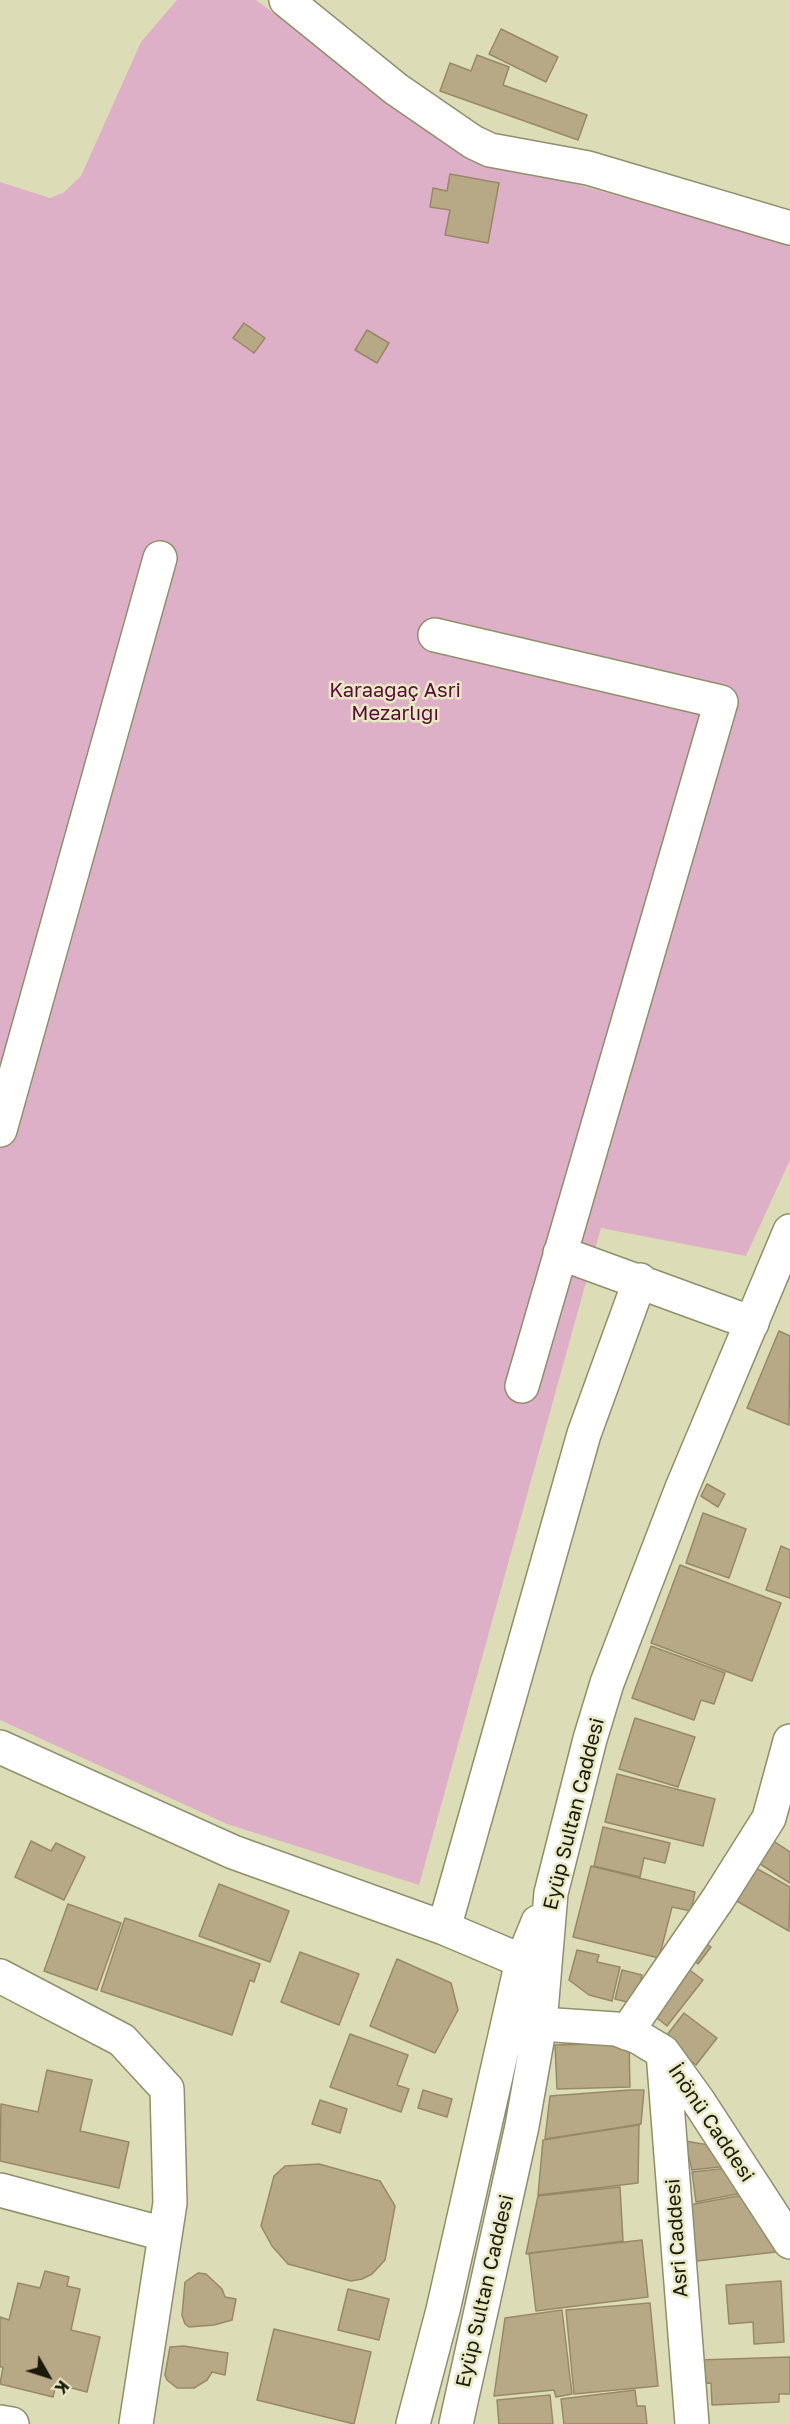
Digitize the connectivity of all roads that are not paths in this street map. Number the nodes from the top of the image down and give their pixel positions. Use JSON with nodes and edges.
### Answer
{"nodes":[{"id":1,"x":286,"y":0,"type":"edge"},
{"id":2,"x":790,"y":228,"type":"edge"},
{"id":3,"x":160,"y":558,"type":"dead end"},
{"id":4,"x":435,"y":635,"type":"dead end"},
{"id":5,"x":0,"y":1130,"type":"edge"},
{"id":6,"x":790,"y":1231,"type":"edge"},
{"id":7,"x":561,"y":1253,"type":"junction"},
{"id":8,"x":640,"y":1280,"type":"junction"},
{"id":9,"x":752,"y":1323,"type":"junction"},
{"id":10,"x":522,"y":1386,"type":"dead end"},
{"id":11,"x":790,"y":1741,"type":"edge"},
{"id":12,"x":0,"y":1748,"type":"edge"},
{"id":13,"x":779,"y":1806,"type":"edge"},
{"id":14,"x":551,"y":1893,"type":"junction"},
{"id":15,"x":444,"y":1928,"type":"junction"},
{"id":16,"x":522,"y":1960,"type":"junction"},
{"id":17,"x":0,"y":1976,"type":"edge"},
{"id":18,"x":540,"y":2024,"type":"junction"},
{"id":19,"x":626,"y":2033,"type":"junction"},
{"id":20,"x":663,"y":2052,"type":"junction"},
{"id":21,"x":0,"y":2190,"type":"edge"},
{"id":22,"x":164,"y":2234,"type":"junction"},
{"id":23,"x":790,"y":2242,"type":"edge"},
{"id":24,"x":0,"y":2422,"type":"edge"},
{"id":25,"x":12,"y":2424,"type":"edge"},
{"id":26,"x":136,"y":2424,"type":"edge"},
{"id":27,"x":413,"y":2424,"type":"edge"},
{"id":28,"x":456,"y":2424,"type":"edge"},
{"id":29,"x":692,"y":2424,"type":"edge"}],
"edges":[{"from":1,"to":2,"type":"street"},
{"from":3,"to":5,"type":"street"},
{"from":4,"to":7,"type":"street"},
{"from":6,"to":9,"type":"street","name":"Eyüp Sultan Caddesi"},
{"from":7,"to":8,"type":"street"},
{"from":7,"to":10,"type":"street"},
{"from":8,"to":9,"type":"street"},
{"from":8,"to":15,"type":"street"},
{"from":9,"to":14,"type":"street","name":"Eyüp Sultan Caddesi"},
{"from":11,"to":13,"type":"street"},
{"from":12,"to":15,"type":"street"},
{"from":13,"to":19,"type":"street"},
{"from":14,"to":16,"type":"street"},
{"from":14,"to":18,"type":"street","name":"Eyüp Sultan Caddesi"},
{"from":15,"to":16,"type":"street"},
{"from":16,"to":27,"type":"street"},
{"from":17,"to":22,"type":"street"},
{"from":18,"to":19,"type":"street","name":"İnönü Caddesi"},
{"from":18,"to":28,"type":"street","name":"Eyüp Sultan Caddesi"},
{"from":19,"to":20,"type":"street","name":"İnönü Caddesi"},
{"from":20,"to":23,"type":"street","name":"İnönü Caddesi"},
{"from":20,"to":29,"type":"street","name":"Asri Caddesi"},
{"from":21,"to":22,"type":"street"},
{"from":22,"to":26,"type":"street"},
{"from":24,"to":25,"type":"street"}]}
